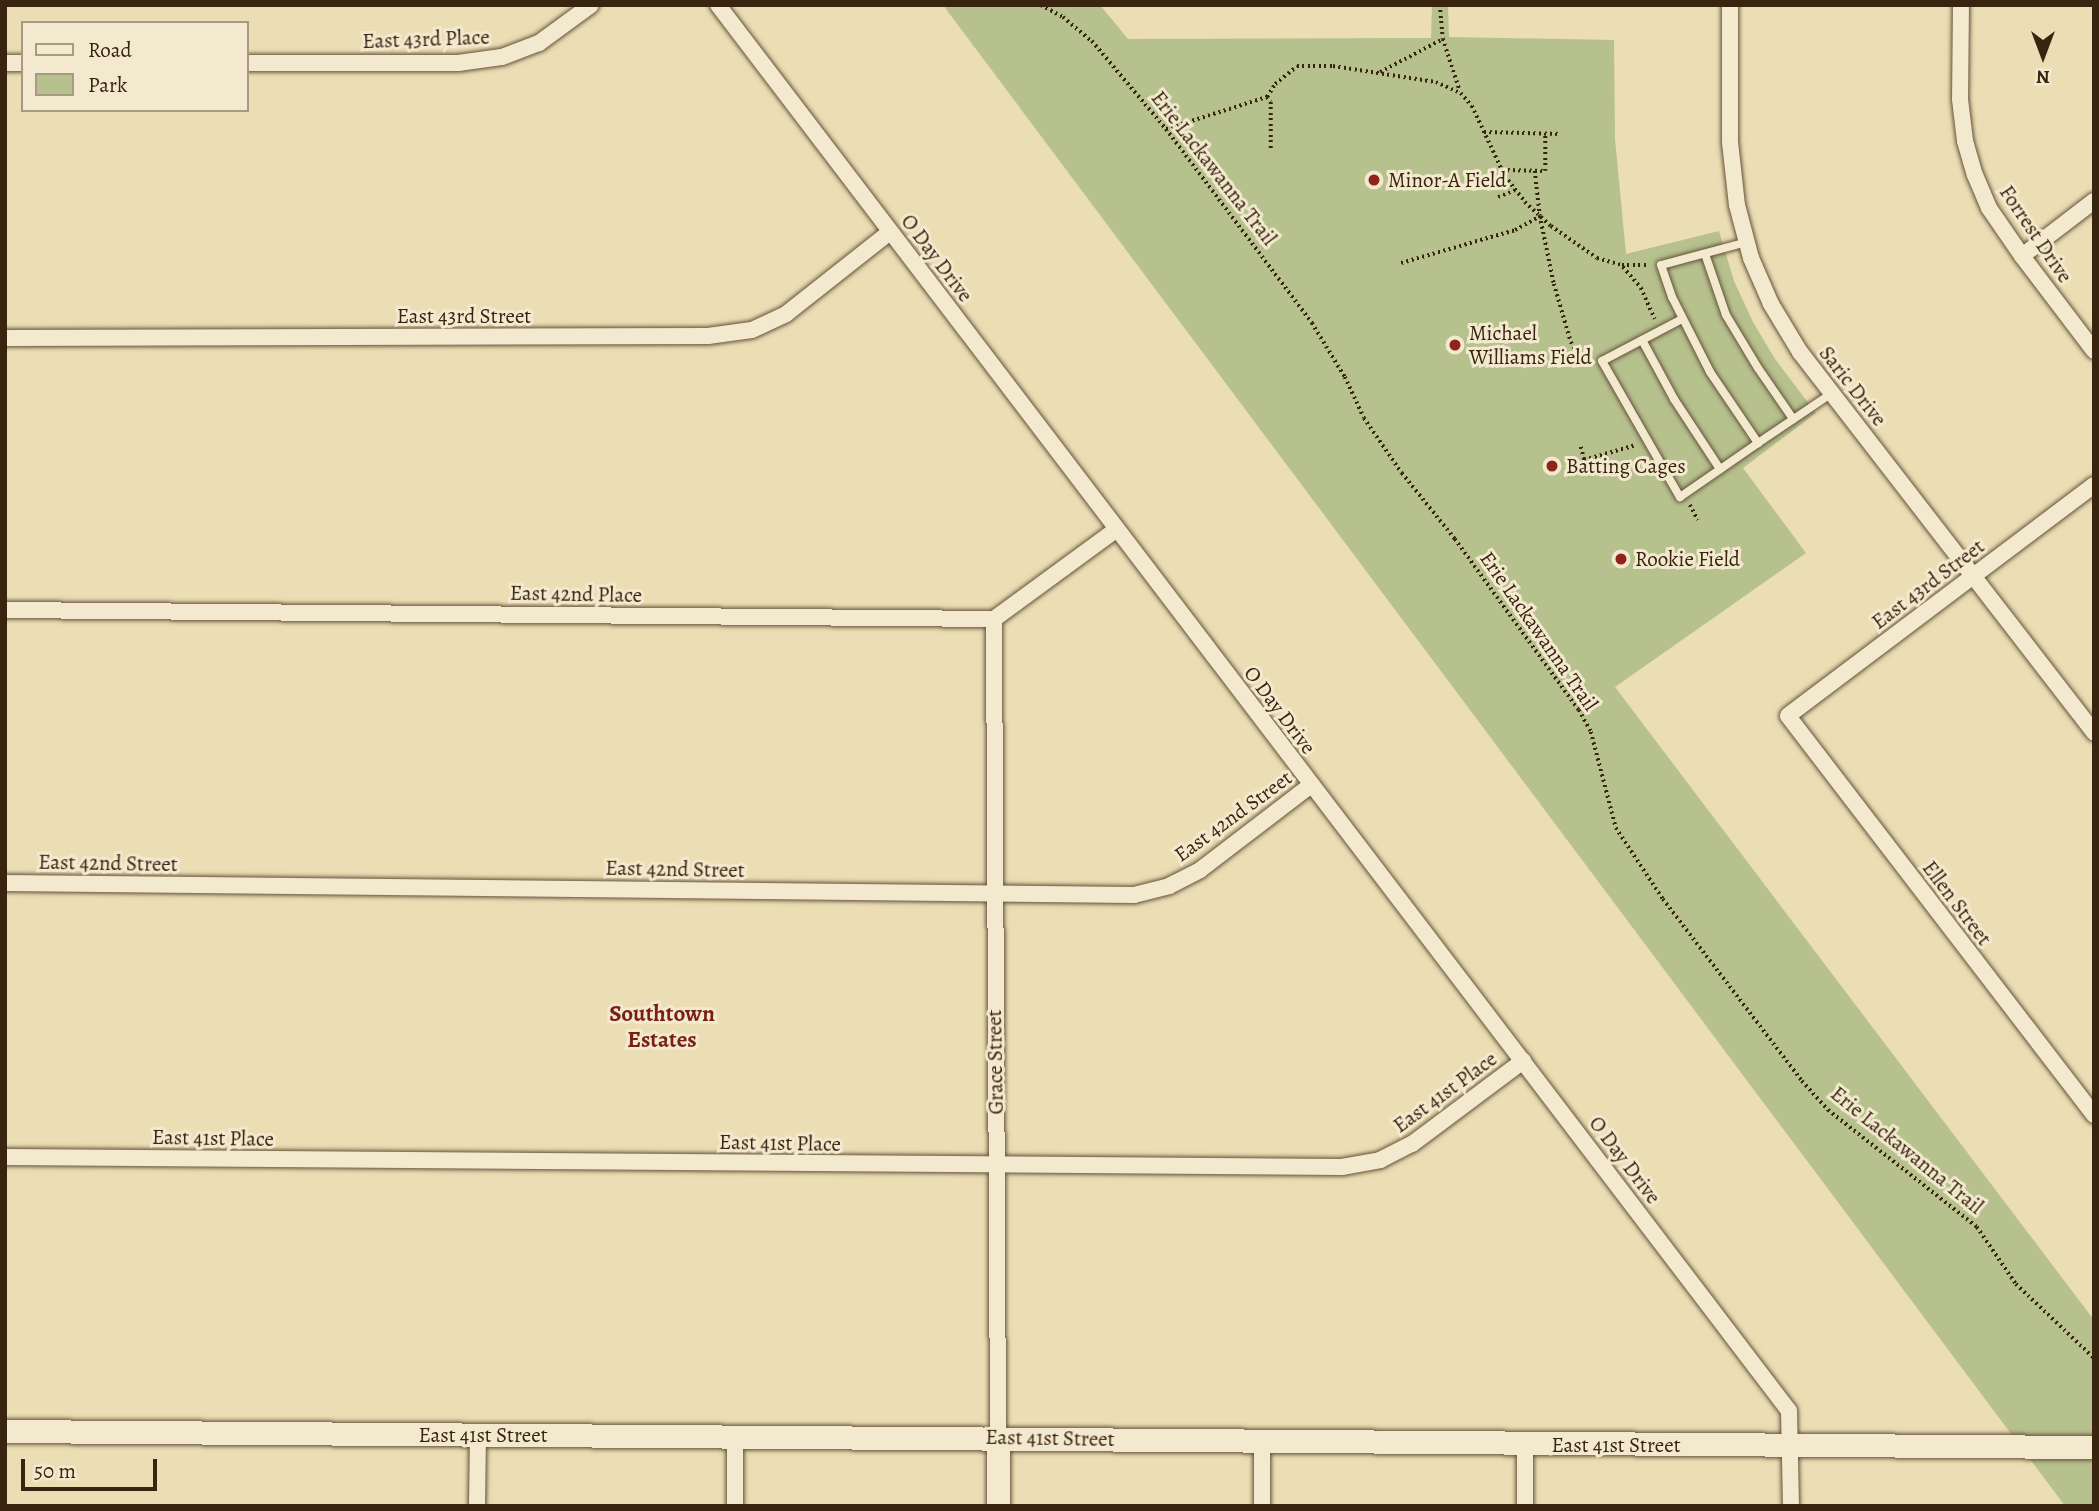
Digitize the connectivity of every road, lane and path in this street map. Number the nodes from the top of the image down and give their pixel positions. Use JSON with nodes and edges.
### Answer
{"nodes":[{"id":1,"x":591,"y":5,"type":"edge"},
{"id":2,"x":718,"y":5,"type":"edge"},
{"id":3,"x":1041,"y":5,"type":"edge"},
{"id":4,"x":1440,"y":5,"type":"edge"},
{"id":5,"x":1730,"y":5,"type":"edge"},
{"id":6,"x":1961,"y":5,"type":"edge"},
{"id":7,"x":1443,"y":39,"type":"junction"},
{"id":8,"x":248,"y":63,"type":"edge"},
{"id":9,"x":1379,"y":72,"type":"junction"},
{"id":10,"x":1461,"y":93,"type":"junction"},
{"id":11,"x":1267,"y":97,"type":"junction"},
{"id":12,"x":1166,"y":129,"type":"junction"},
{"id":13,"x":1484,"y":132,"type":"junction"},
{"id":14,"x":1545,"y":134,"type":"junction"},
{"id":15,"x":1560,"y":134,"type":"dead end"},
{"id":16,"x":1271,"y":151,"type":"dead end"},
{"id":17,"x":1502,"y":170,"type":"junction"},
{"id":18,"x":1535,"y":171,"type":"junction"},
{"id":19,"x":1515,"y":190,"type":"junction"},
{"id":20,"x":1498,"y":197,"type":"dead end"},
{"id":21,"x":2094,"y":201,"type":"edge"},
{"id":22,"x":1540,"y":216,"type":"junction"},
{"id":23,"x":890,"y":232,"type":"junction"},
{"id":24,"x":1747,"y":242,"type":"junction"},
{"id":25,"x":1705,"y":254,"type":"junction"},
{"id":26,"x":2022,"y":257,"type":"junction"},
{"id":27,"x":1401,"y":263,"type":"dead end"},
{"id":28,"x":1622,"y":265,"type":"junction"},
{"id":29,"x":1661,"y":265,"type":"junction"},
{"id":30,"x":1682,"y":318,"type":"junction"},
{"id":31,"x":1662,"y":330,"type":"junction"},
{"id":32,"x":5,"y":338,"type":"edge"},
{"id":33,"x":1642,"y":340,"type":"junction"},
{"id":34,"x":2094,"y":351,"type":"edge"},
{"id":35,"x":1602,"y":361,"type":"junction"},
{"id":36,"x":1832,"y":393,"type":"junction"},
{"id":37,"x":1793,"y":419,"type":"junction"},
{"id":38,"x":1648,"y":442,"type":"junction"},
{"id":39,"x":1758,"y":443,"type":"junction"},
{"id":40,"x":1581,"y":447,"type":"dead end"},
{"id":41,"x":1584,"y":460,"type":"junction"},
{"id":42,"x":1720,"y":469,"type":"junction"},
{"id":43,"x":1588,"y":473,"type":"dead end"},
{"id":44,"x":2094,"y":485,"type":"edge"},
{"id":45,"x":1117,"y":529,"type":"junction"},
{"id":46,"x":1974,"y":575,"type":"junction"},
{"id":47,"x":5,"y":610,"type":"edge"},
{"id":48,"x":994,"y":619,"type":"junction"},
{"id":49,"x":1787,"y":716,"type":"joint"},
{"id":50,"x":2094,"y":733,"type":"edge"},
{"id":51,"x":1311,"y":785,"type":"junction"},
{"id":52,"x":5,"y":883,"type":"edge"},
{"id":53,"x":994,"y":893,"type":"junction"},
{"id":54,"x":1523,"y":1061,"type":"junction"},
{"id":55,"x":2094,"y":1115,"type":"edge"},
{"id":56,"x":5,"y":1157,"type":"edge"},
{"id":57,"x":996,"y":1166,"type":"junction"},
{"id":58,"x":2094,"y":1358,"type":"edge"},
{"id":59,"x":5,"y":1431,"type":"edge"},
{"id":60,"x":478,"y":1435,"type":"junction"},
{"id":61,"x":735,"y":1437,"type":"junction"},
{"id":62,"x":998,"y":1437,"type":"junction"},
{"id":63,"x":1262,"y":1441,"type":"junction"},
{"id":64,"x":1525,"y":1444,"type":"junction"},
{"id":65,"x":1791,"y":1446,"type":"junction"},
{"id":66,"x":2094,"y":1447,"type":"edge"},
{"id":67,"x":477,"y":1506,"type":"edge"},
{"id":68,"x":735,"y":1506,"type":"edge"},
{"id":69,"x":998,"y":1506,"type":"edge"},
{"id":70,"x":1262,"y":1506,"type":"edge"},
{"id":71,"x":1525,"y":1506,"type":"edge"},
{"id":72,"x":1791,"y":1506,"type":"edge"}],
"edges":[{"from":1,"to":8,"type":"street","name":"East 43rd Place"},
{"from":2,"to":23,"type":"street","name":"O Day Drive"},
{"from":3,"to":12,"type":"path","name":"Erie Lackawanna Trail"},
{"from":4,"to":7,"type":"path"},
{"from":5,"to":24,"type":"street","name":"Saric Drive"},
{"from":6,"to":26,"type":"street","name":"Forrest Drive"},
{"from":7,"to":9,"type":"path"},
{"from":7,"to":10,"type":"path"},
{"from":9,"to":10,"type":"path"},
{"from":9,"to":11,"type":"path"},
{"from":10,"to":13,"type":"path"},
{"from":11,"to":12,"type":"path"},
{"from":11,"to":16,"type":"path"},
{"from":12,"to":58,"type":"path","name":"Erie Lackawanna Trail"},
{"from":13,"to":14,"type":"path"},
{"from":13,"to":17,"type":"path"},
{"from":14,"to":15,"type":"path"},
{"from":14,"to":18,"type":"path"},
{"from":17,"to":18,"type":"path"},
{"from":17,"to":19,"type":"path"},
{"from":18,"to":22,"type":"path"},
{"from":19,"to":20,"type":"path"},
{"from":19,"to":22,"type":"path"},
{"from":21,"to":26,"type":"street"},
{"from":22,"to":27,"type":"path"},
{"from":22,"to":28,"type":"path"},
{"from":22,"to":35,"type":"path"},
{"from":23,"to":32,"type":"street","name":"East 43rd Street"},
{"from":23,"to":45,"type":"street","name":"O Day Drive"},
{"from":24,"to":25,"type":"lane"},
{"from":24,"to":36,"type":"street","name":"Saric Drive"},
{"from":25,"to":29,"type":"lane"},
{"from":25,"to":37,"type":"lane"},
{"from":26,"to":34,"type":"street","name":"Forrest Drive"},
{"from":28,"to":29,"type":"path"},
{"from":28,"to":31,"type":"path"},
{"from":29,"to":30,"type":"lane"},
{"from":30,"to":31,"type":"lane"},
{"from":30,"to":39,"type":"lane"},
{"from":31,"to":33,"type":"lane"},
{"from":33,"to":35,"type":"lane"},
{"from":33,"to":42,"type":"lane"},
{"from":35,"to":38,"type":"lane"},
{"from":36,"to":37,"type":"lane"},
{"from":36,"to":46,"type":"street","name":"Saric Drive"},
{"from":37,"to":39,"type":"lane"},
{"from":38,"to":41,"type":"path"},
{"from":38,"to":42,"type":"lane"},
{"from":39,"to":42,"type":"lane"},
{"from":40,"to":41,"type":"path"},
{"from":41,"to":43,"type":"path"},
{"from":44,"to":46,"type":"street","name":"East 43rd Street"},
{"from":45,"to":48,"type":"street"},
{"from":45,"to":51,"type":"street","name":"O Day Drive"},
{"from":46,"to":49,"type":"street","name":"East 43rd Street"},
{"from":46,"to":50,"type":"street","name":"Saric Drive"},
{"from":47,"to":48,"type":"street","name":"East 42nd Place"},
{"from":48,"to":53,"type":"street","name":"Grace Street"},
{"from":49,"to":55,"type":"street","name":"Ellen Street"},
{"from":51,"to":53,"type":"street","name":"East 42nd Street"},
{"from":51,"to":54,"type":"street","name":"O Day Drive"},
{"from":52,"to":53,"type":"street","name":"East 42nd Street"},
{"from":53,"to":57,"type":"street","name":"Grace Street"},
{"from":54,"to":57,"type":"street","name":"East 41st Place"},
{"from":54,"to":65,"type":"street","name":"O Day Drive"},
{"from":56,"to":57,"type":"street","name":"East 41st Place"},
{"from":57,"to":62,"type":"street","name":"Grace Street"},
{"from":59,"to":60,"type":"street","name":"East 41st Street"},
{"from":60,"to":61,"type":"street","name":"East 41st Street"},
{"from":60,"to":67,"type":"street"},
{"from":61,"to":62,"type":"street","name":"East 41st Street"},
{"from":61,"to":68,"type":"street"},
{"from":62,"to":63,"type":"street","name":"East 41st Street"},
{"from":62,"to":69,"type":"street","name":"Grace Street"},
{"from":63,"to":64,"type":"street","name":"East 41st Street"},
{"from":63,"to":70,"type":"street"},
{"from":64,"to":65,"type":"street","name":"East 41st Street"},
{"from":64,"to":71,"type":"street"},
{"from":65,"to":66,"type":"street","name":"East 41st Street"},
{"from":65,"to":72,"type":"street","name":"O Day Drive"}]}
